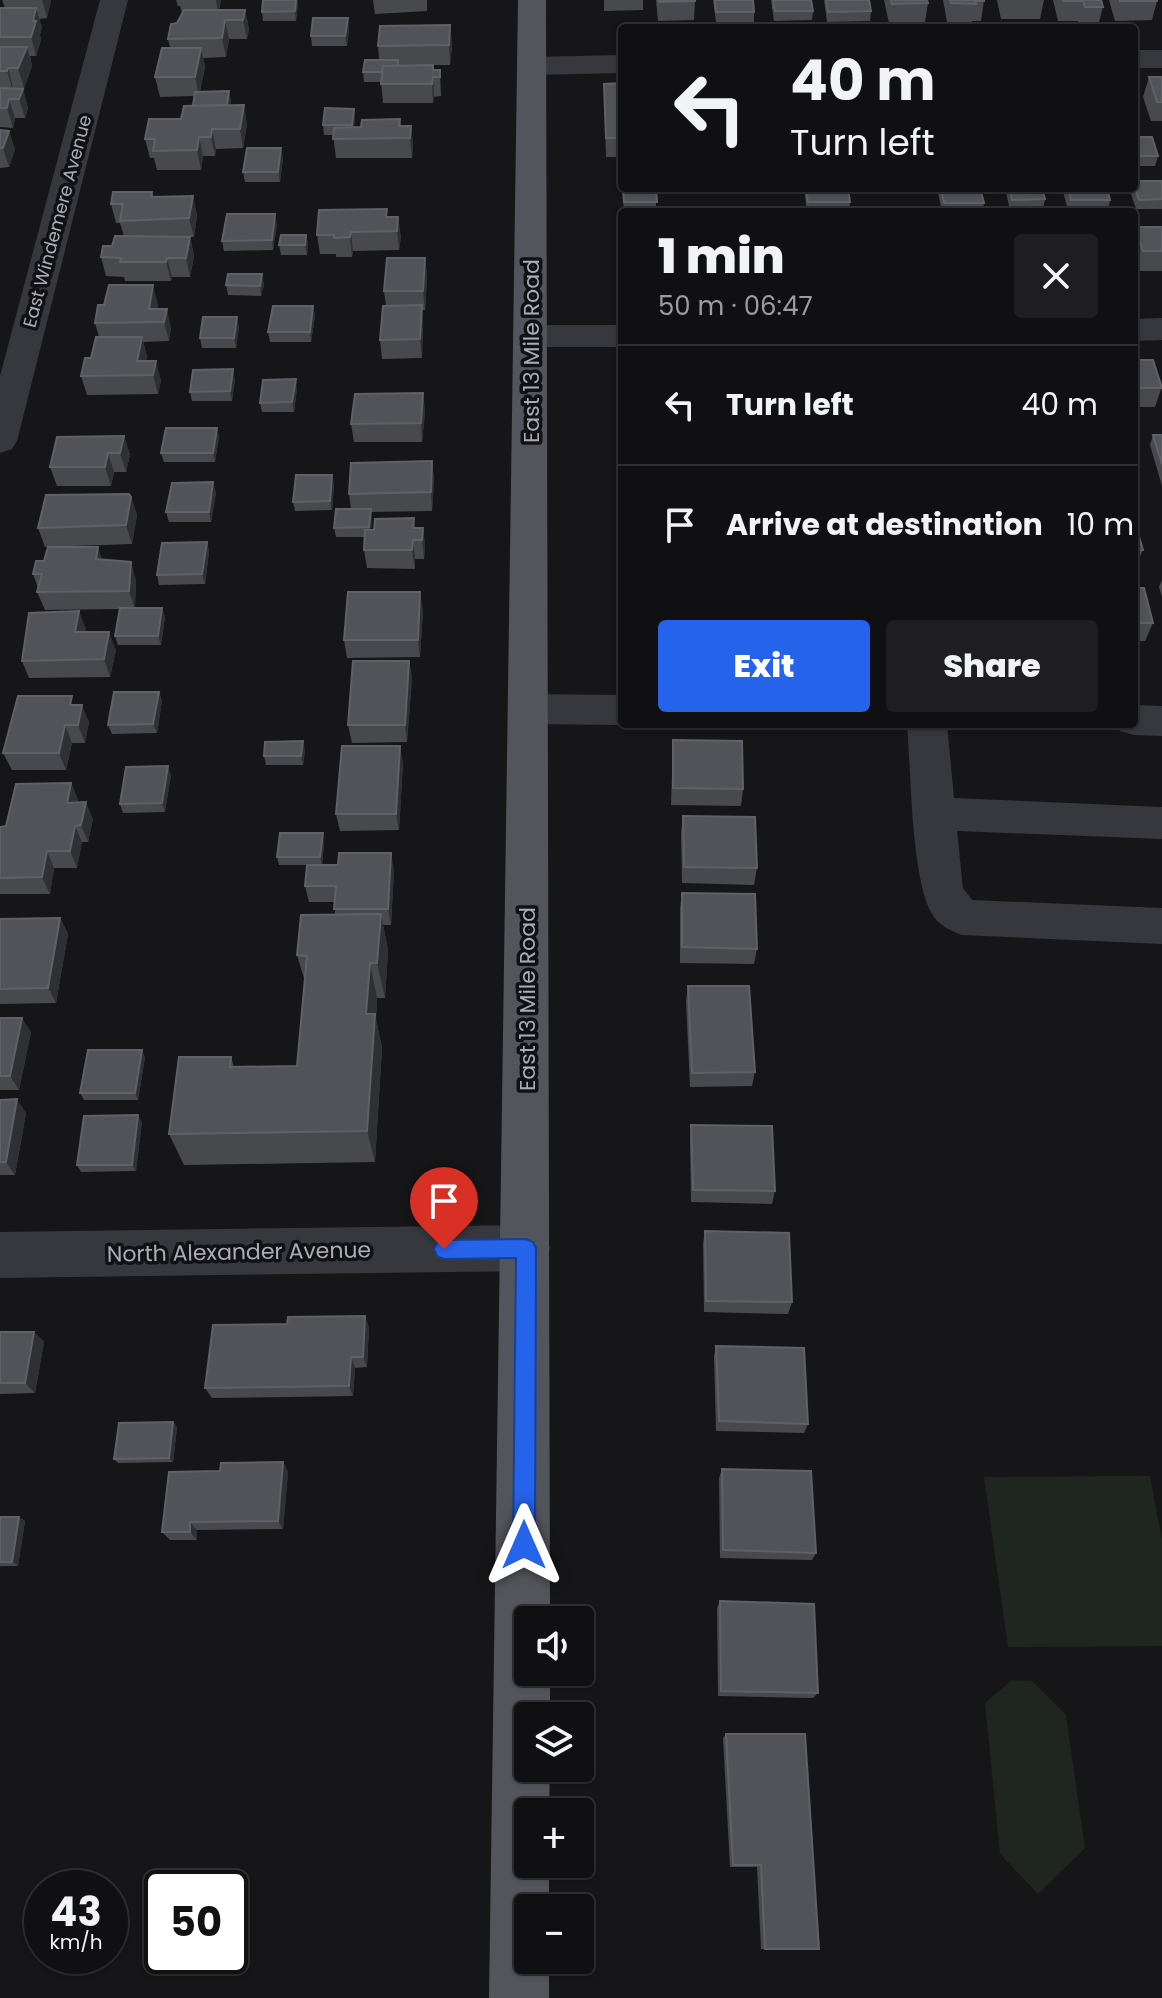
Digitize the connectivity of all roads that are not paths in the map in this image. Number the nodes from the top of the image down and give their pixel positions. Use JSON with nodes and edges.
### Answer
{"nodes":[{"id":1,"x":114,"y":0,"type":"edge"},
{"id":2,"x":532,"y":0,"type":"edge"},
{"id":3,"x":1138,"y":59,"type":"edge"},
{"id":4,"x":1162,"y":59,"type":"edge"},
{"id":5,"x":618,"y":64,"type":"edge"},
{"id":6,"x":532,"y":66,"type":"junction"},
{"id":7,"x":1162,"y":329,"type":"edge"},
{"id":8,"x":1138,"y":330,"type":"edge"},
{"id":9,"x":531,"y":336,"type":"junction"},
{"id":10,"x":618,"y":336,"type":"edge"},
{"id":11,"x":0,"y":441,"type":"edge"},
{"id":12,"x":528,"y":709,"type":"junction"},
{"id":13,"x":618,"y":710,"type":"edge"},
{"id":14,"x":1138,"y":720,"type":"edge"},
{"id":15,"x":1162,"y":721,"type":"edge"},
{"id":16,"x":927,"y":728,"type":"edge"},
{"id":17,"x":935,"y":814,"type":"junction"},
{"id":18,"x":1162,"y":823,"type":"edge"},
{"id":19,"x":1162,"y":926,"type":"edge"},
{"id":20,"x":526,"y":1248,"type":"junction"},
{"id":21,"x":0,"y":1255,"type":"edge"},
{"id":22,"x":519,"y":1998,"type":"edge"}],
"edges":[{"from":1,"to":11,"type":"street","name":"East Windemere Avenue"},
{"from":2,"to":6,"type":"main road","name":"East 13 Mile Road"},
{"from":3,"to":4,"type":"street"},
{"from":5,"to":6,"type":"street"},
{"from":6,"to":9,"type":"main road","name":"East 13 Mile Road"},
{"from":7,"to":8,"type":"street"},
{"from":9,"to":10,"type":"street"},
{"from":9,"to":12,"type":"main road","name":"East 13 Mile Road"},
{"from":12,"to":13,"type":"street"},
{"from":12,"to":20,"type":"main road","name":"East 13 Mile Road"},
{"from":14,"to":15,"type":"street"},
{"from":16,"to":17,"type":"street"},
{"from":17,"to":18,"type":"street"},
{"from":17,"to":19,"type":"street"},
{"from":20,"to":21,"type":"street","name":"North Alexander Avenue"},
{"from":20,"to":22,"type":"main road","name":"East 13 Mile Road"}]}
